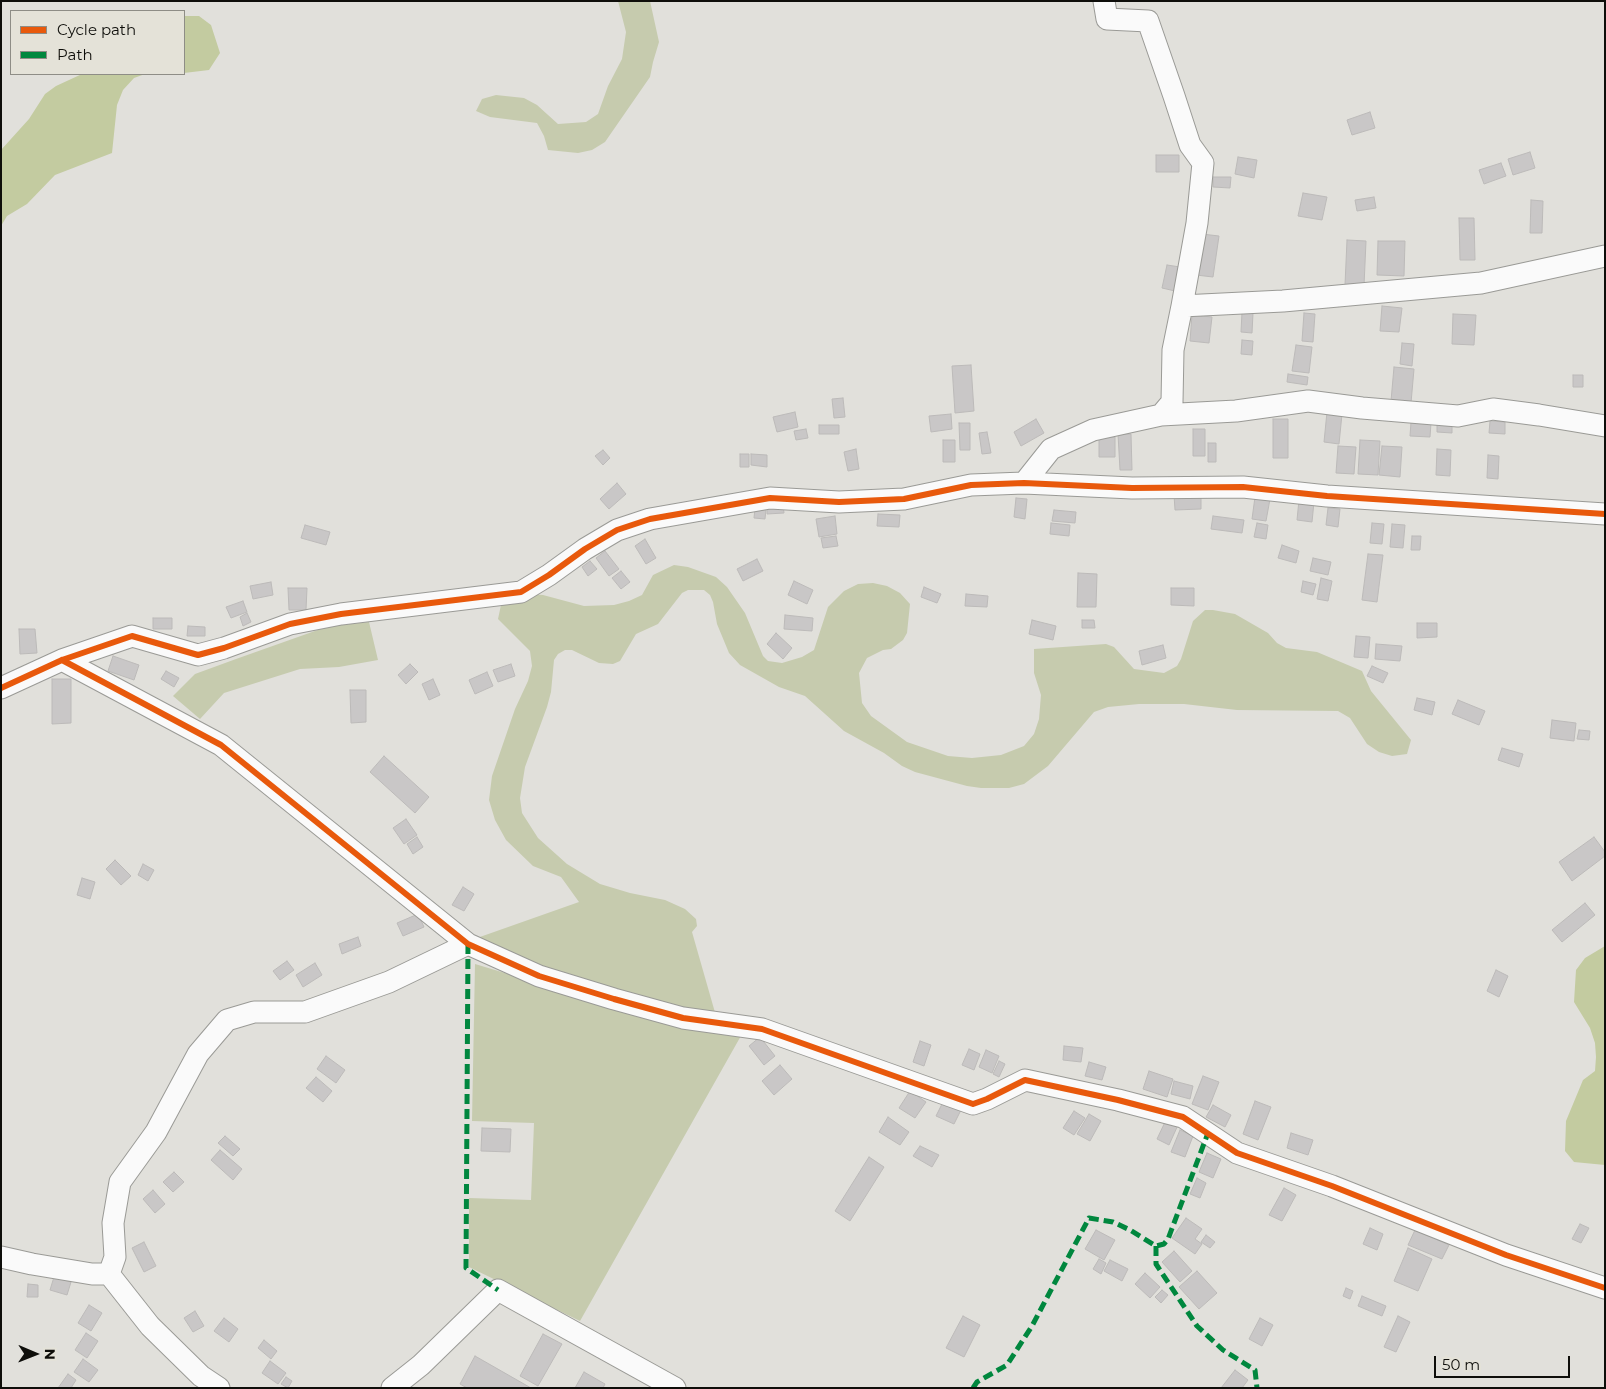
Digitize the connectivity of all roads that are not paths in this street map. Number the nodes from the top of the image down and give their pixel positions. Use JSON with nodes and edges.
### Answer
{"nodes":[{"id":1,"x":1104,"y":1,"type":"edge"},
{"id":2,"x":1605,"y":256,"type":"edge"},
{"id":3,"x":1182,"y":306,"type":"junction"},
{"id":4,"x":1161,"y":415,"type":"junction"},
{"id":5,"x":1605,"y":426,"type":"edge"},
{"id":6,"x":1024,"y":483,"type":"junction"},
{"id":7,"x":1605,"y":514,"type":"edge"},
{"id":8,"x":62,"y":660,"type":"junction"},
{"id":9,"x":1,"y":688,"type":"edge"},
{"id":10,"x":468,"y":944,"type":"junction"},
{"id":11,"x":1,"y":1257,"type":"edge"},
{"id":12,"x":109,"y":1274,"type":"junction"},
{"id":13,"x":1605,"y":1288,"type":"edge"},
{"id":14,"x":219,"y":1388,"type":"edge"},
{"id":15,"x":392,"y":1388,"type":"edge"},
{"id":16,"x":675,"y":1388,"type":"edge"}],
"edges":[{"from":1,"to":3,"type":"street"},
{"from":2,"to":3,"type":"street"},
{"from":3,"to":4,"type":"street"},
{"from":4,"to":5,"type":"street"},
{"from":4,"to":6,"type":"street"},
{"from":6,"to":7,"type":"street"},
{"from":6,"to":8,"type":"street"},
{"from":8,"to":9,"type":"street"},
{"from":8,"to":10,"type":"street"},
{"from":10,"to":12,"type":"street"},
{"from":10,"to":13,"type":"street"},
{"from":11,"to":12,"type":"street"},
{"from":12,"to":14,"type":"street"},
{"from":15,"to":16,"type":"street"}]}
